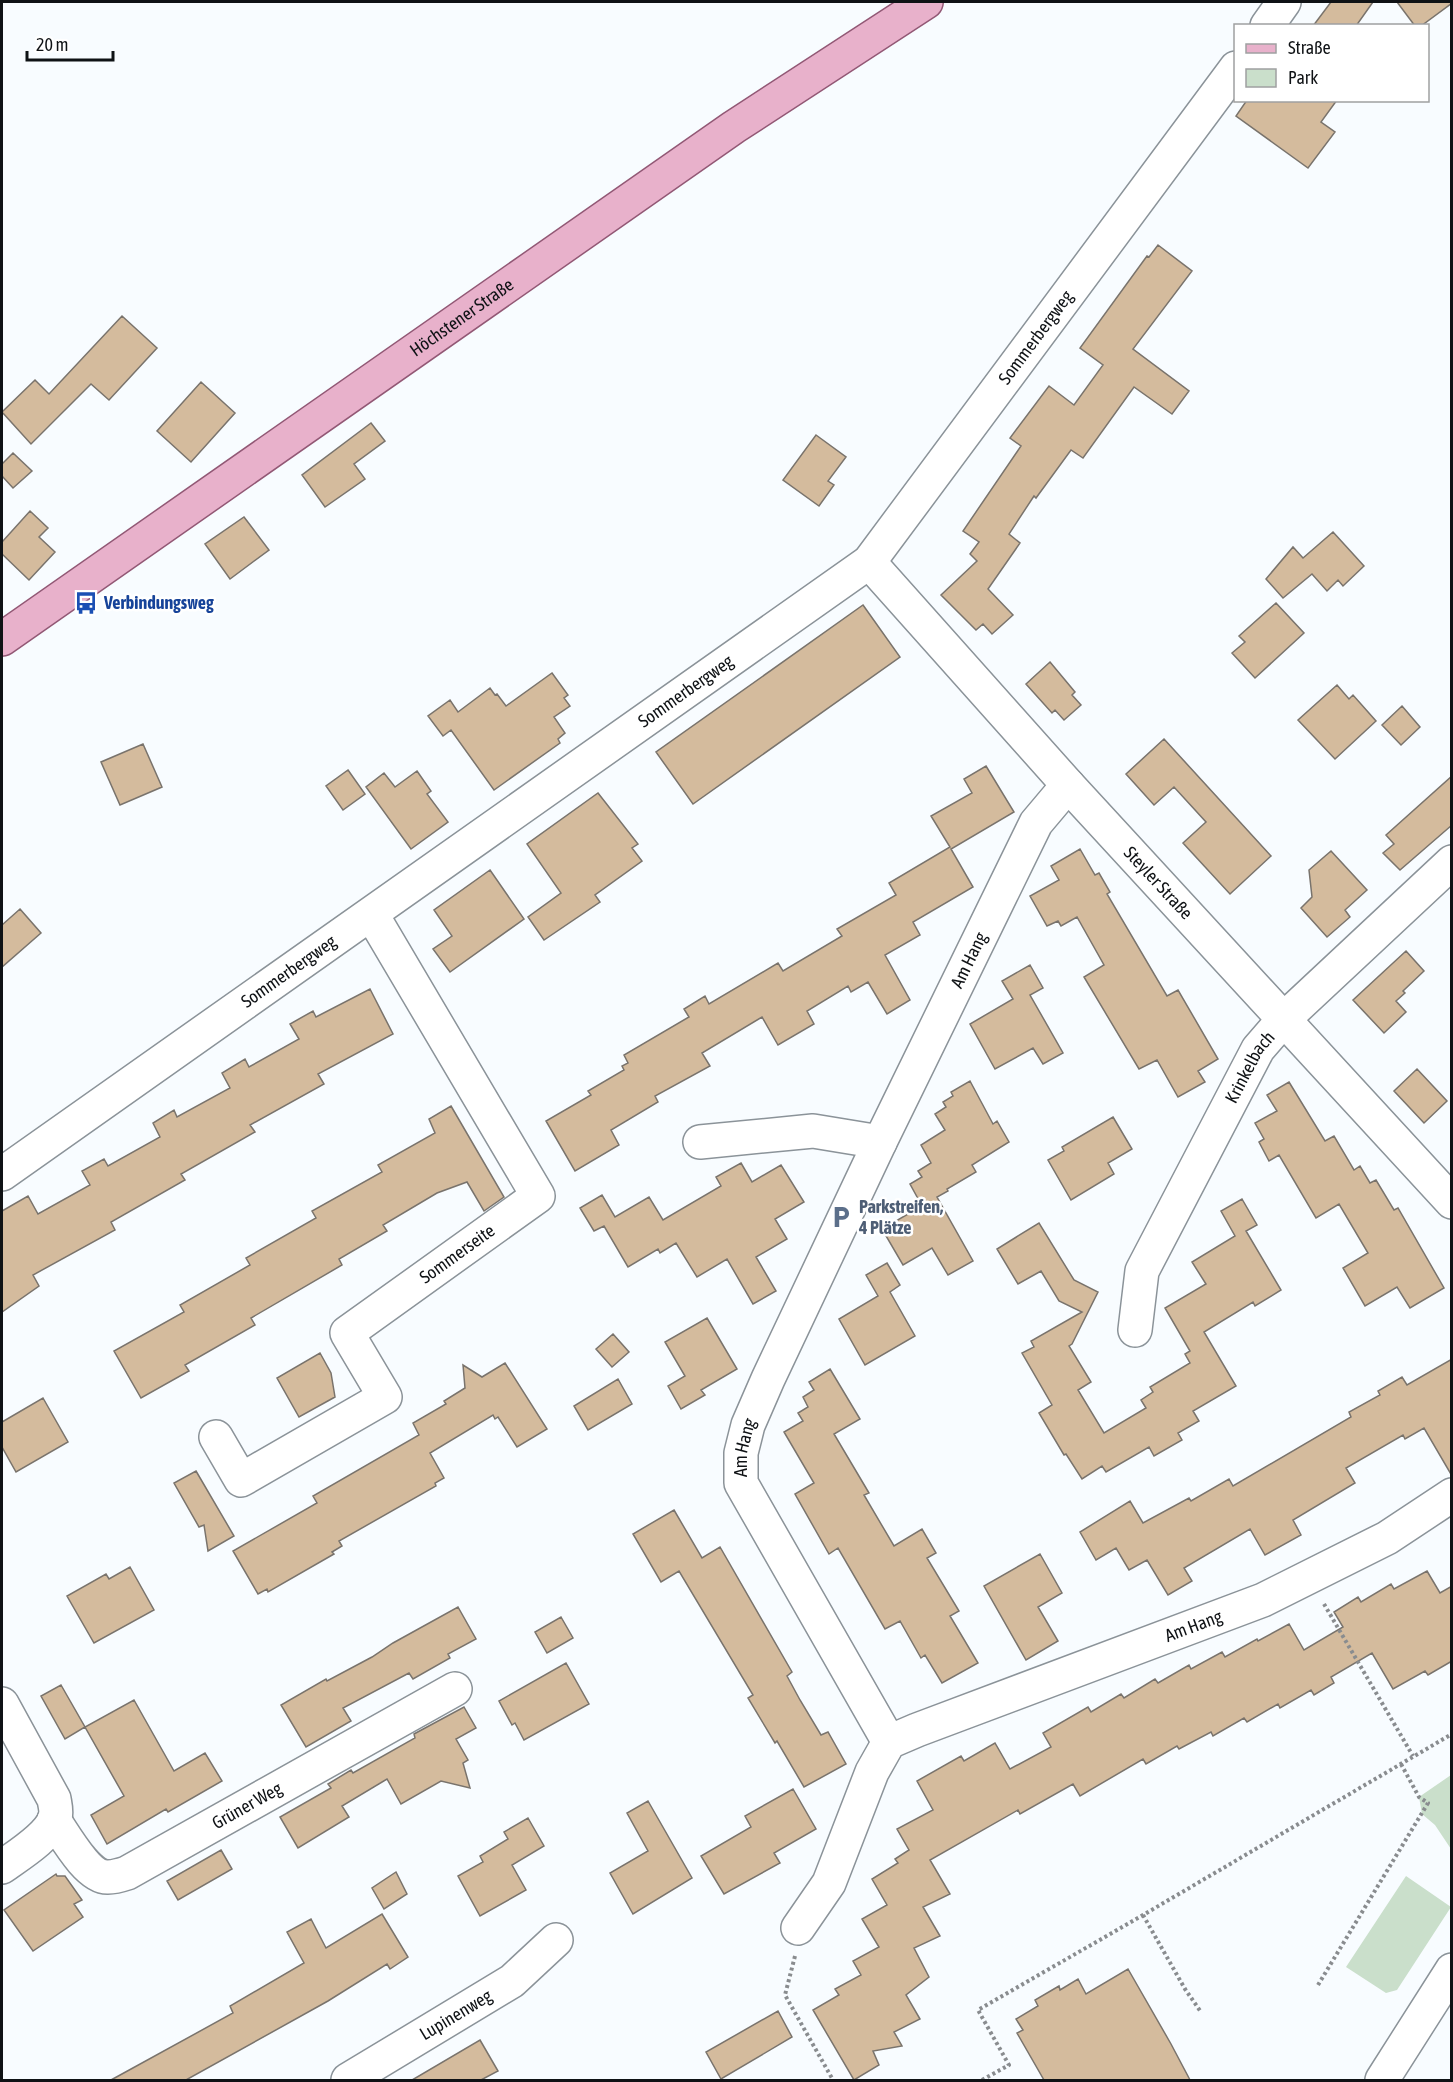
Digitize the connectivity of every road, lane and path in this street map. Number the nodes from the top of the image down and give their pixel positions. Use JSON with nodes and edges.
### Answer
{"nodes":[{"id":1,"x":926,"y":2,"type":"edge"},
{"id":2,"x":1284,"y":2,"type":"edge"},
{"id":3,"x":1268,"y":24,"type":"edge"},
{"id":4,"x":1234,"y":71,"type":"edge"},
{"id":5,"x":868,"y":562,"type":"junction"},
{"id":6,"x":2,"y":639,"type":"edge"},
{"id":7,"x":1068,"y":785,"type":"junction"},
{"id":8,"x":1452,"y":862,"type":"edge"},
{"id":9,"x":372,"y":915,"type":"junction"},
{"id":10,"x":1284,"y":1019,"type":"junction"},
{"id":11,"x":700,"y":1142,"type":"dead end"},
{"id":12,"x":880,"y":1142,"type":"junction"},
{"id":13,"x":2,"y":1174,"type":"edge"},
{"id":14,"x":1452,"y":1202,"type":"edge"},
{"id":15,"x":1135,"y":1330,"type":"dead end"},
{"id":16,"x":216,"y":1437,"type":"dead end"},
{"id":17,"x":1452,"y":1495,"type":"edge"},
{"id":18,"x":1308,"y":1578,"type":"junction"},
{"id":19,"x":455,"y":1689,"type":"dead end"},
{"id":20,"x":2,"y":1704,"type":"edge"},
{"id":21,"x":1452,"y":1734,"type":"edge"},
{"id":22,"x":889,"y":1742,"type":"junction"},
{"id":23,"x":1413,"y":1756,"type":"junction"},
{"id":24,"x":1401,"y":1764,"type":"junction"},
{"id":25,"x":54,"y":1820,"type":"junction"},
{"id":26,"x":2,"y":1867,"type":"edge"},
{"id":27,"x":1143,"y":1916,"type":"junction"},
{"id":28,"x":798,"y":1928,"type":"dead end"},
{"id":29,"x":556,"y":1940,"type":"dead end"},
{"id":30,"x":794,"y":1962,"type":"dead end"},
{"id":31,"x":1452,"y":1971,"type":"edge"},
{"id":32,"x":1318,"y":1985,"type":"dead end"},
{"id":33,"x":1201,"y":2012,"type":"dead end"},
{"id":34,"x":348,"y":2080,"type":"edge"},
{"id":35,"x":833,"y":2080,"type":"edge"},
{"id":36,"x":982,"y":2080,"type":"edge"},
{"id":37,"x":1382,"y":2080,"type":"edge"}],
"edges":[{"from":1,"to":6,"type":"main road","name":"Höchstener Straße"},
{"from":2,"to":3,"type":"street"},
{"from":4,"to":5,"type":"street","name":"Sommerbergweg"},
{"from":5,"to":7,"type":"street","name":"Steyler Straße"},
{"from":5,"to":9,"type":"street","name":"Sommerbergweg"},
{"from":7,"to":10,"type":"street","name":"Steyler Straße"},
{"from":7,"to":12,"type":"street","name":"Am Hang"},
{"from":8,"to":10,"type":"street","name":"Krinkelbach"},
{"from":9,"to":13,"type":"street","name":"Sommerbergweg"},
{"from":9,"to":16,"type":"street","name":"Sommerseite"},
{"from":10,"to":14,"type":"street","name":"Steyler Straße"},
{"from":10,"to":15,"type":"street","name":"Krinkelbach"},
{"from":11,"to":12,"type":"street"},
{"from":12,"to":22,"type":"street","name":"Am Hang"},
{"from":17,"to":18,"type":"street","name":"Am Hang"},
{"from":18,"to":22,"type":"street","name":"Am Hang"},
{"from":18,"to":23,"type":"path"},
{"from":19,"to":25,"type":"street","name":"Grüner Weg"},
{"from":20,"to":25,"type":"street"},
{"from":21,"to":23,"type":"path"},
{"from":22,"to":28,"type":"street"},
{"from":23,"to":24,"type":"path"},
{"from":24,"to":27,"type":"path"},
{"from":24,"to":32,"type":"path"},
{"from":25,"to":26,"type":"street"},
{"from":27,"to":33,"type":"path"},
{"from":27,"to":36,"type":"path"},
{"from":29,"to":34,"type":"street","name":"Lupinenweg"},
{"from":30,"to":35,"type":"path"},
{"from":31,"to":37,"type":"street"}]}
